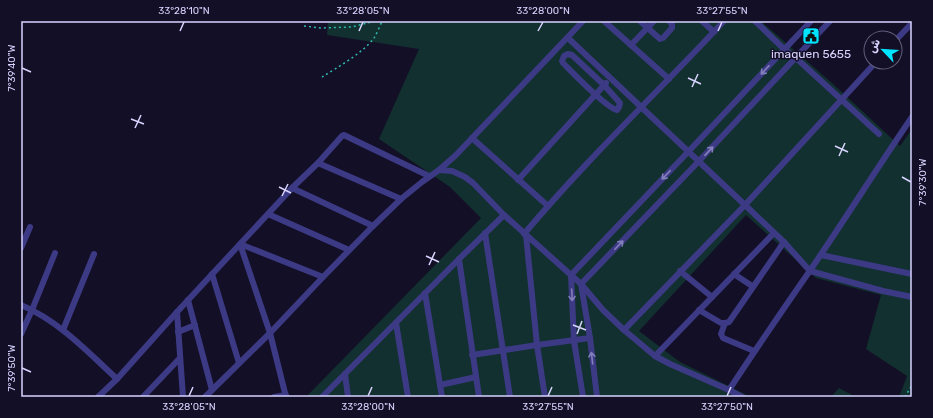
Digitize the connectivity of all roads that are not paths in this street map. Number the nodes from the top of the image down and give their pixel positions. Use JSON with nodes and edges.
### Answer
{"nodes":[{"id":1,"x":583,"y":21,"type":"edge"},
{"id":2,"x":604,"y":21,"type":"edge"},
{"id":3,"x":640,"y":21,"type":"edge"},
{"id":4,"x":654,"y":21,"type":"edge"},
{"id":5,"x":669,"y":21,"type":"edge"},
{"id":6,"x":702,"y":21,"type":"edge"},
{"id":7,"x":724,"y":21,"type":"edge"},
{"id":8,"x":756,"y":21,"type":"edge"},
{"id":9,"x":810,"y":21,"type":"edge"},
{"id":10,"x":830,"y":21,"type":"edge"},
{"id":11,"x":912,"y":23,"type":"edge"},
{"id":12,"x":647,"y":28,"type":"junction"},
{"id":13,"x":714,"y":32,"type":"junction"},
{"id":14,"x":903,"y":33,"type":"edge"},
{"id":15,"x":568,"y":38,"type":"junction"},
{"id":16,"x":631,"y":45,"type":"junction"},
{"id":17,"x":784,"y":49,"type":"junction"},
{"id":18,"x":796,"y":58,"type":"junction"},
{"id":19,"x":869,"y":70,"type":"edge"},
{"id":20,"x":610,"y":78,"type":"junction"},
{"id":21,"x":669,"y":79,"type":"junction"},
{"id":22,"x":604,"y":85,"type":"junction"},
{"id":23,"x":596,"y":95,"type":"junction"},
{"id":24,"x":841,"y":100,"type":"junction"},
{"id":25,"x":641,"y":108,"type":"junction"},
{"id":26,"x":912,"y":117,"type":"edge"},
{"id":27,"x":879,"y":134,"type":"dead end"},
{"id":28,"x":472,"y":138,"type":"junction"},
{"id":29,"x":688,"y":152,"type":"junction"},
{"id":30,"x":699,"y":161,"type":"junction"},
{"id":31,"x":318,"y":163,"type":"junction"},
{"id":32,"x":439,"y":170,"type":"junction"},
{"id":33,"x":429,"y":176,"type":"junction"},
{"id":34,"x":518,"y":180,"type":"junction"},
{"id":35,"x":292,"y":188,"type":"junction"},
{"id":36,"x":402,"y":199,"type":"junction"},
{"id":37,"x":745,"y":205,"type":"junction"},
{"id":38,"x":548,"y":206,"type":"junction"},
{"id":39,"x":268,"y":214,"type":"junction"},
{"id":40,"x":504,"y":215,"type":"junction"},
{"id":41,"x":373,"y":226,"type":"junction"},
{"id":42,"x":30,"y":227,"type":"dead end"},
{"id":43,"x":485,"y":233,"type":"junction"},
{"id":44,"x":774,"y":233,"type":"junction"},
{"id":45,"x":525,"y":234,"type":"junction"},
{"id":46,"x":784,"y":242,"type":"junction"},
{"id":47,"x":240,"y":244,"type":"junction"},
{"id":48,"x":21,"y":248,"type":"edge"},
{"id":49,"x":349,"y":250,"type":"junction"},
{"id":50,"x":55,"y":254,"type":"dead end"},
{"id":51,"x":94,"y":254,"type":"dead end"},
{"id":52,"x":820,"y":254,"type":"junction"},
{"id":53,"x":459,"y":259,"type":"junction"},
{"id":54,"x":680,"y":271,"type":"junction"},
{"id":55,"x":810,"y":271,"type":"junction"},
{"id":56,"x":212,"y":274,"type":"junction"},
{"id":57,"x":734,"y":274,"type":"junction"},
{"id":58,"x":912,"y":274,"type":"edge"},
{"id":59,"x":571,"y":275,"type":"junction"},
{"id":60,"x":322,"y":277,"type":"junction"},
{"id":61,"x":581,"y":284,"type":"junction"},
{"id":62,"x":752,"y":286,"type":"junction"},
{"id":63,"x":425,"y":293,"type":"junction"},
{"id":64,"x":712,"y":297,"type":"junction"},
{"id":65,"x":912,"y":297,"type":"edge"},
{"id":66,"x":188,"y":300,"type":"junction"},
{"id":67,"x":21,"y":305,"type":"edge"},
{"id":68,"x":32,"y":310,"type":"junction"},
{"id":69,"x":699,"y":310,"type":"junction"},
{"id":70,"x":177,"y":312,"type":"junction"},
{"id":71,"x":396,"y":323,"type":"junction"},
{"id":72,"x":725,"y":323,"type":"junction"},
{"id":73,"x":195,"y":325,"type":"junction"},
{"id":74,"x":63,"y":330,"type":"junction"},
{"id":75,"x":624,"y":330,"type":"junction"},
{"id":76,"x":178,"y":332,"type":"junction"},
{"id":77,"x":270,"y":333,"type":"junction"},
{"id":78,"x":21,"y":334,"type":"edge"},
{"id":79,"x":590,"y":338,"type":"junction"},
{"id":80,"x":574,"y":341,"type":"junction"},
{"id":81,"x":537,"y":345,"type":"junction"},
{"id":82,"x":503,"y":350,"type":"junction"},
{"id":83,"x":754,"y":351,"type":"junction"},
{"id":84,"x":472,"y":355,"type":"junction"},
{"id":85,"x":656,"y":356,"type":"junction"},
{"id":86,"x":180,"y":358,"type":"junction"},
{"id":87,"x":239,"y":363,"type":"junction"},
{"id":88,"x":345,"y":374,"type":"junction"},
{"id":89,"x":476,"y":377,"type":"junction"},
{"id":90,"x":116,"y":379,"type":"junction"},
{"id":91,"x":440,"y":385,"type":"junction"},
{"id":92,"x":212,"y":390,"type":"junction"},
{"id":93,"x":729,"y":390,"type":"junction"},
{"id":94,"x":286,"y":396,"type":"edge"},
{"id":95,"x":98,"y":397,"type":"edge"},
{"id":96,"x":143,"y":397,"type":"edge"},
{"id":97,"x":183,"y":397,"type":"edge"},
{"id":98,"x":205,"y":397,"type":"edge"},
{"id":99,"x":274,"y":397,"type":"edge"},
{"id":100,"x":322,"y":397,"type":"edge"},
{"id":101,"x":348,"y":397,"type":"edge"},
{"id":102,"x":408,"y":397,"type":"edge"},
{"id":103,"x":442,"y":397,"type":"edge"},
{"id":104,"x":478,"y":397,"type":"edge"},
{"id":105,"x":510,"y":397,"type":"edge"},
{"id":106,"x":545,"y":397,"type":"edge"},
{"id":107,"x":583,"y":397,"type":"edge"},
{"id":108,"x":597,"y":397,"type":"edge"},
{"id":109,"x":742,"y":397,"type":"edge"}],
"edges":[{"from":1,"to":15,"type":"street"},
{"from":2,"to":16,"type":"street"},
{"from":3,"to":12,"type":"street"},
{"from":4,"to":12,"type":"street"},
{"from":5,"to":12,"type":"street"},
{"from":6,"to":13,"type":"street"},
{"from":7,"to":13,"type":"street"},
{"from":8,"to":17,"type":"street"},
{"from":9,"to":17,"type":"street"},
{"from":10,"to":18,"type":"street"},
{"from":11,"to":14,"type":"street"},
{"from":12,"to":16,"type":"street"},
{"from":13,"to":21,"type":"street"},
{"from":15,"to":20,"type":"street"},
{"from":15,"to":28,"type":"street"},
{"from":16,"to":21,"type":"street"},
{"from":17,"to":18,"type":"street"},
{"from":17,"to":29,"type":"street","one_way":true},
{"from":18,"to":24,"type":"street"},
{"from":30,"to":18,"type":"street","one_way":true},
{"from":19,"to":24,"type":"street"},
{"from":20,"to":22,"type":"street"},
{"from":20,"to":25,"type":"street"},
{"from":21,"to":25,"type":"street"},
{"from":22,"to":23,"type":"street"},
{"from":22,"to":23,"type":"street"},
{"from":22,"to":23,"type":"street"},
{"from":23,"to":34,"type":"street"},
{"from":24,"to":27,"type":"street"},
{"from":24,"to":37,"type":"street"},
{"from":25,"to":29,"type":"street"},
{"from":25,"to":38,"type":"street"},
{"from":26,"to":52,"type":"street"},
{"from":28,"to":32,"type":"street"},
{"from":28,"to":34,"type":"street"},
{"from":29,"to":30,"type":"street"},
{"from":29,"to":59,"type":"street","one_way":true},
{"from":30,"to":37,"type":"street"},
{"from":61,"to":30,"type":"street","one_way":true},
{"from":31,"to":33,"type":"street"},
{"from":31,"to":35,"type":"street"},
{"from":31,"to":36,"type":"street"},
{"from":32,"to":33,"type":"street"},
{"from":32,"to":40,"type":"street"},
{"from":33,"to":36,"type":"street"},
{"from":34,"to":38,"type":"street"},
{"from":35,"to":39,"type":"street"},
{"from":35,"to":41,"type":"street"},
{"from":36,"to":41,"type":"street"},
{"from":37,"to":44,"type":"street"},
{"from":37,"to":54,"type":"street"},
{"from":38,"to":45,"type":"street"},
{"from":39,"to":47,"type":"street"},
{"from":39,"to":49,"type":"street"},
{"from":40,"to":43,"type":"street"},
{"from":40,"to":45,"type":"street"},
{"from":41,"to":49,"type":"street"},
{"from":42,"to":48,"type":"street"},
{"from":43,"to":53,"type":"street"},
{"from":43,"to":82,"type":"street"},
{"from":44,"to":46,"type":"street"},
{"from":44,"to":57,"type":"street"},
{"from":45,"to":59,"type":"street"},
{"from":45,"to":81,"type":"street"},
{"from":46,"to":55,"type":"street"},
{"from":46,"to":62,"type":"street"},
{"from":47,"to":56,"type":"street"},
{"from":47,"to":60,"type":"street"},
{"from":47,"to":77,"type":"street"},
{"from":49,"to":60,"type":"street"},
{"from":50,"to":68,"type":"street"},
{"from":51,"to":74,"type":"street"},
{"from":52,"to":55,"type":"street"},
{"from":52,"to":58,"type":"street"},
{"from":53,"to":63,"type":"street"},
{"from":53,"to":84,"type":"street"},
{"from":54,"to":64,"type":"street"},
{"from":54,"to":75,"type":"street"},
{"from":55,"to":65,"type":"street"},
{"from":55,"to":83,"type":"street"},
{"from":56,"to":66,"type":"street"},
{"from":56,"to":87,"type":"street"},
{"from":57,"to":62,"type":"street"},
{"from":57,"to":64,"type":"street"},
{"from":59,"to":61,"type":"street"},
{"from":59,"to":80,"type":"street","one_way":true},
{"from":60,"to":77,"type":"street"},
{"from":61,"to":75,"type":"street"},
{"from":61,"to":79,"type":"street"},
{"from":62,"to":72,"type":"street"},
{"from":63,"to":71,"type":"street"},
{"from":63,"to":91,"type":"street"},
{"from":64,"to":69,"type":"street"},
{"from":66,"to":70,"type":"street"},
{"from":66,"to":73,"type":"street"},
{"from":67,"to":68,"type":"street"},
{"from":68,"to":74,"type":"street"},
{"from":68,"to":78,"type":"street"},
{"from":69,"to":72,"type":"street"},
{"from":69,"to":85,"type":"street"},
{"from":70,"to":76,"type":"street"},
{"from":70,"to":90,"type":"street"},
{"from":71,"to":88,"type":"street"},
{"from":71,"to":102,"type":"street"},
{"from":72,"to":83,"type":"street"},
{"from":73,"to":76,"type":"street"},
{"from":73,"to":92,"type":"street"},
{"from":74,"to":90,"type":"street"},
{"from":75,"to":85,"type":"street"},
{"from":76,"to":86,"type":"street"},
{"from":77,"to":87,"type":"street"},
{"from":77,"to":94,"type":"street"},
{"from":79,"to":80,"type":"street"},
{"from":108,"to":79,"type":"street","one_way":true},
{"from":80,"to":81,"type":"street"},
{"from":80,"to":107,"type":"street"},
{"from":81,"to":82,"type":"street"},
{"from":81,"to":106,"type":"street"},
{"from":82,"to":84,"type":"street"},
{"from":82,"to":105,"type":"street"},
{"from":83,"to":93,"type":"street"},
{"from":84,"to":89,"type":"street"},
{"from":85,"to":93,"type":"street"},
{"from":86,"to":96,"type":"street"},
{"from":86,"to":97,"type":"street"},
{"from":87,"to":92,"type":"street"},
{"from":88,"to":100,"type":"street"},
{"from":88,"to":101,"type":"street"},
{"from":89,"to":91,"type":"street"},
{"from":89,"to":104,"type":"street"},
{"from":90,"to":95,"type":"street"},
{"from":91,"to":103,"type":"street"},
{"from":92,"to":98,"type":"street"},
{"from":93,"to":109,"type":"street"},
{"from":94,"to":99,"type":"street"}]}
